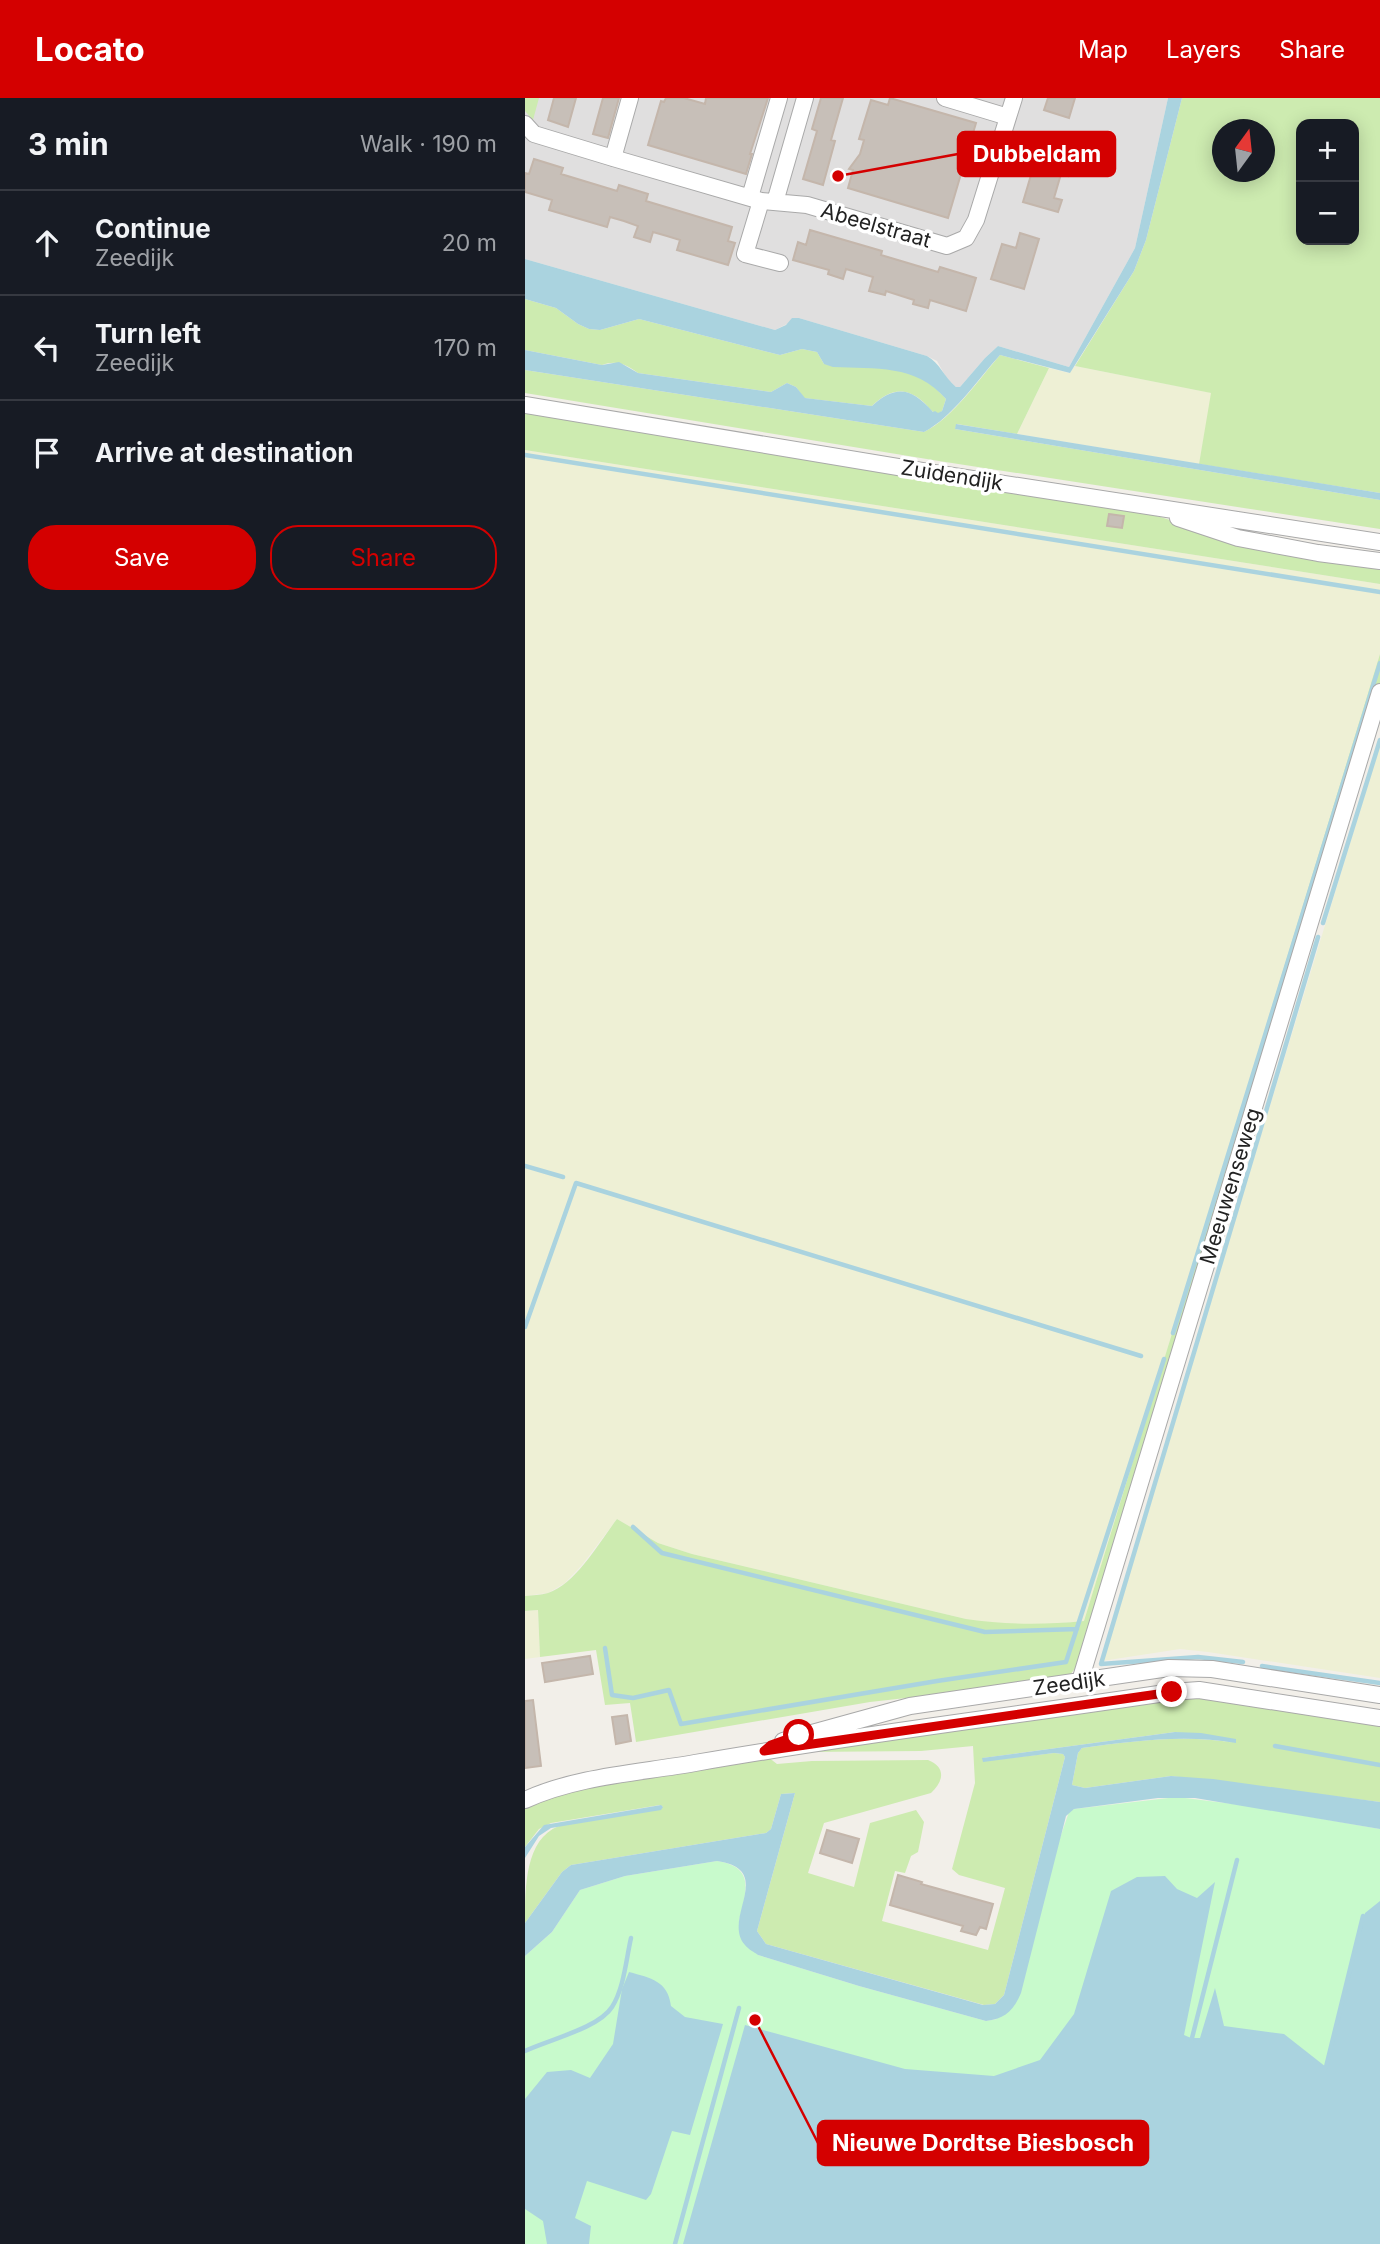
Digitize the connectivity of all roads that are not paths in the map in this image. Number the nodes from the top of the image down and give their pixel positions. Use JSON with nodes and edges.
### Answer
{"nodes":[{"id":1,"x":630,"y":98,"type":"edge"},
{"id":2,"x":779,"y":98,"type":"edge"},
{"id":3,"x":805,"y":98,"type":"edge"},
{"id":4,"x":945,"y":98,"type":"edge"},
{"id":5,"x":1014,"y":98,"type":"edge"},
{"id":6,"x":1008,"y":117,"type":"junction"},
{"id":7,"x":525,"y":124,"type":"edge"},
{"id":8,"x":613,"y":158,"type":"junction"},
{"id":9,"x":762,"y":200,"type":"junction"},
{"id":10,"x":780,"y":264,"type":"dead end"},
{"id":11,"x":525,"y":405,"type":"edge"},
{"id":12,"x":1129,"y":502,"type":"junction"},
{"id":13,"x":1380,"y":542,"type":"edge"},
{"id":14,"x":1380,"y":561,"type":"edge"},
{"id":15,"x":1380,"y":692,"type":"edge"},
{"id":16,"x":1080,"y":1681,"type":"junction"},
{"id":17,"x":1380,"y":1695,"type":"edge"},
{"id":18,"x":1380,"y":1718,"type":"edge"},
{"id":19,"x":764,"y":1751,"type":"junction"},
{"id":20,"x":525,"y":1800,"type":"edge"}],
"edges":[{"from":1,"to":8,"type":"street"},
{"from":2,"to":9,"type":"street"},
{"from":3,"to":9,"type":"street"},
{"from":4,"to":6,"type":"street"},
{"from":5,"to":6,"type":"street","name":"Abeelstraat"},
{"from":6,"to":9,"type":"street","name":"Abeelstraat"},
{"from":7,"to":8,"type":"street","name":"Abeelstraat"},
{"from":8,"to":9,"type":"street","name":"Abeelstraat"},
{"from":9,"to":10,"type":"street"},
{"from":11,"to":12,"type":"street","name":"Zuidendijk"},
{"from":12,"to":13,"type":"street","name":"Zuidendijk"},
{"from":12,"to":14,"type":"street"},
{"from":15,"to":16,"type":"street","name":"Meeuwenseweg"},
{"from":16,"to":17,"type":"street","name":"Zeedijk"},
{"from":16,"to":19,"type":"street","name":"Zeedijk"},
{"from":18,"to":19,"type":"street","name":"Zeedijk"},
{"from":19,"to":20,"type":"street","name":"Zeedijk"}]}
